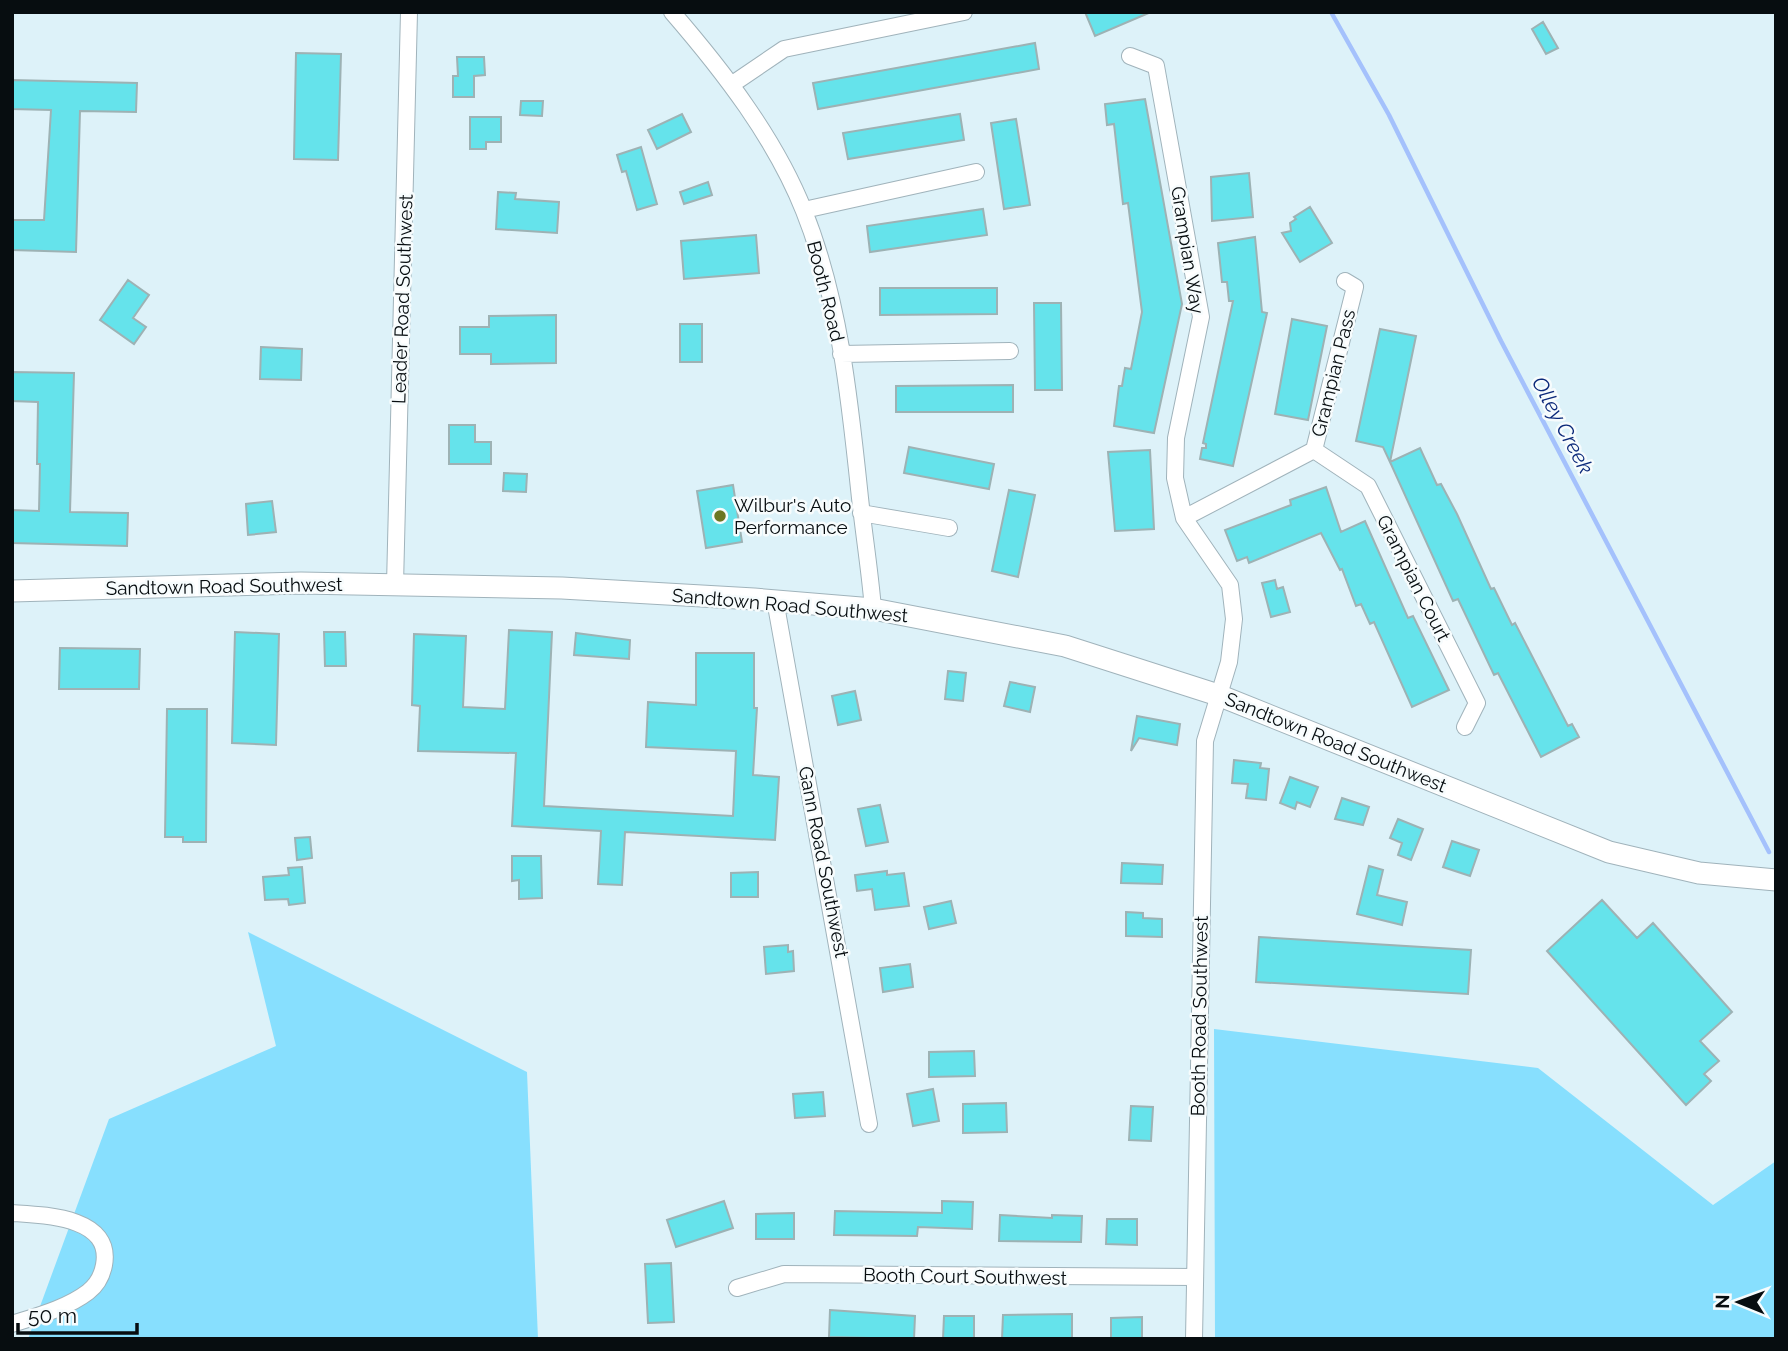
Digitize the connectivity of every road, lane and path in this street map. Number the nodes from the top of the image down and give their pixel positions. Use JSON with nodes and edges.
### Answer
{"nodes":[{"id":1,"x":409,"y":12,"type":"edge"},
{"id":2,"x":672,"y":12,"type":"edge"},
{"id":3,"x":964,"y":12,"type":"edge"},
{"id":4,"x":1130,"y":56,"type":"dead end"},
{"id":5,"x":731,"y":85,"type":"junction"},
{"id":6,"x":976,"y":172,"type":"dead end"},
{"id":7,"x":804,"y":210,"type":"junction"},
{"id":8,"x":1345,"y":281,"type":"dead end"},
{"id":9,"x":1010,"y":351,"type":"dead end"},
{"id":10,"x":841,"y":354,"type":"junction"},
{"id":11,"x":1314,"y":450,"type":"junction"},
{"id":12,"x":861,"y":513,"type":"junction"},
{"id":13,"x":1184,"y":518,"type":"junction"},
{"id":14,"x":949,"y":528,"type":"dead end"},
{"id":15,"x":395,"y":585,"type":"junction"},
{"id":16,"x":12,"y":591,"type":"edge"},
{"id":17,"x":775,"y":600,"type":"junction"},
{"id":18,"x":873,"y":609,"type":"junction"},
{"id":19,"x":1218,"y":695,"type":"junction"},
{"id":20,"x":1465,"y":727,"type":"dead end"},
{"id":21,"x":1776,"y":880,"type":"edge"},
{"id":22,"x":869,"y":1124,"type":"dead end"},
{"id":23,"x":12,"y":1213,"type":"edge"},
{"id":24,"x":1195,"y":1277,"type":"junction"},
{"id":25,"x":737,"y":1288,"type":"dead end"},
{"id":26,"x":12,"y":1324,"type":"edge"},
{"id":27,"x":1194,"y":1339,"type":"edge"}],
"edges":[{"from":1,"to":15,"type":"street","name":"Leader Road Southwest"},
{"from":2,"to":5,"type":"street","name":"Booth Road"},
{"from":3,"to":5,"type":"street"},
{"from":4,"to":13,"type":"street","name":"Grampian Way"},
{"from":5,"to":7,"type":"street","name":"Booth Road"},
{"from":6,"to":7,"type":"street"},
{"from":7,"to":10,"type":"street","name":"Booth Road"},
{"from":8,"to":11,"type":"street","name":"Grampian Pass"},
{"from":9,"to":10,"type":"street"},
{"from":10,"to":12,"type":"street","name":"Booth Road"},
{"from":11,"to":13,"type":"street","name":"Grampian Pass"},
{"from":11,"to":20,"type":"street","name":"Grampian Court"},
{"from":12,"to":14,"type":"street"},
{"from":12,"to":18,"type":"street","name":"Booth Road"},
{"from":13,"to":19,"type":"street","name":"Grampian Way"},
{"from":15,"to":16,"type":"street","name":"Sandtown Road Southwest"},
{"from":15,"to":17,"type":"street","name":"Sandtown Road Southwest"},
{"from":17,"to":18,"type":"street","name":"Sandtown Road Southwest"},
{"from":17,"to":22,"type":"street","name":"Gann Road Southwest"},
{"from":18,"to":19,"type":"street","name":"Sandtown Road Southwest"},
{"from":19,"to":21,"type":"street","name":"Sandtown Road Southwest"},
{"from":19,"to":24,"type":"street","name":"Booth Road Southwest"},
{"from":23,"to":26,"type":"street"},
{"from":24,"to":25,"type":"street","name":"Booth Court Southwest"},
{"from":24,"to":27,"type":"street","name":"Booth Road Southwest"}]}
